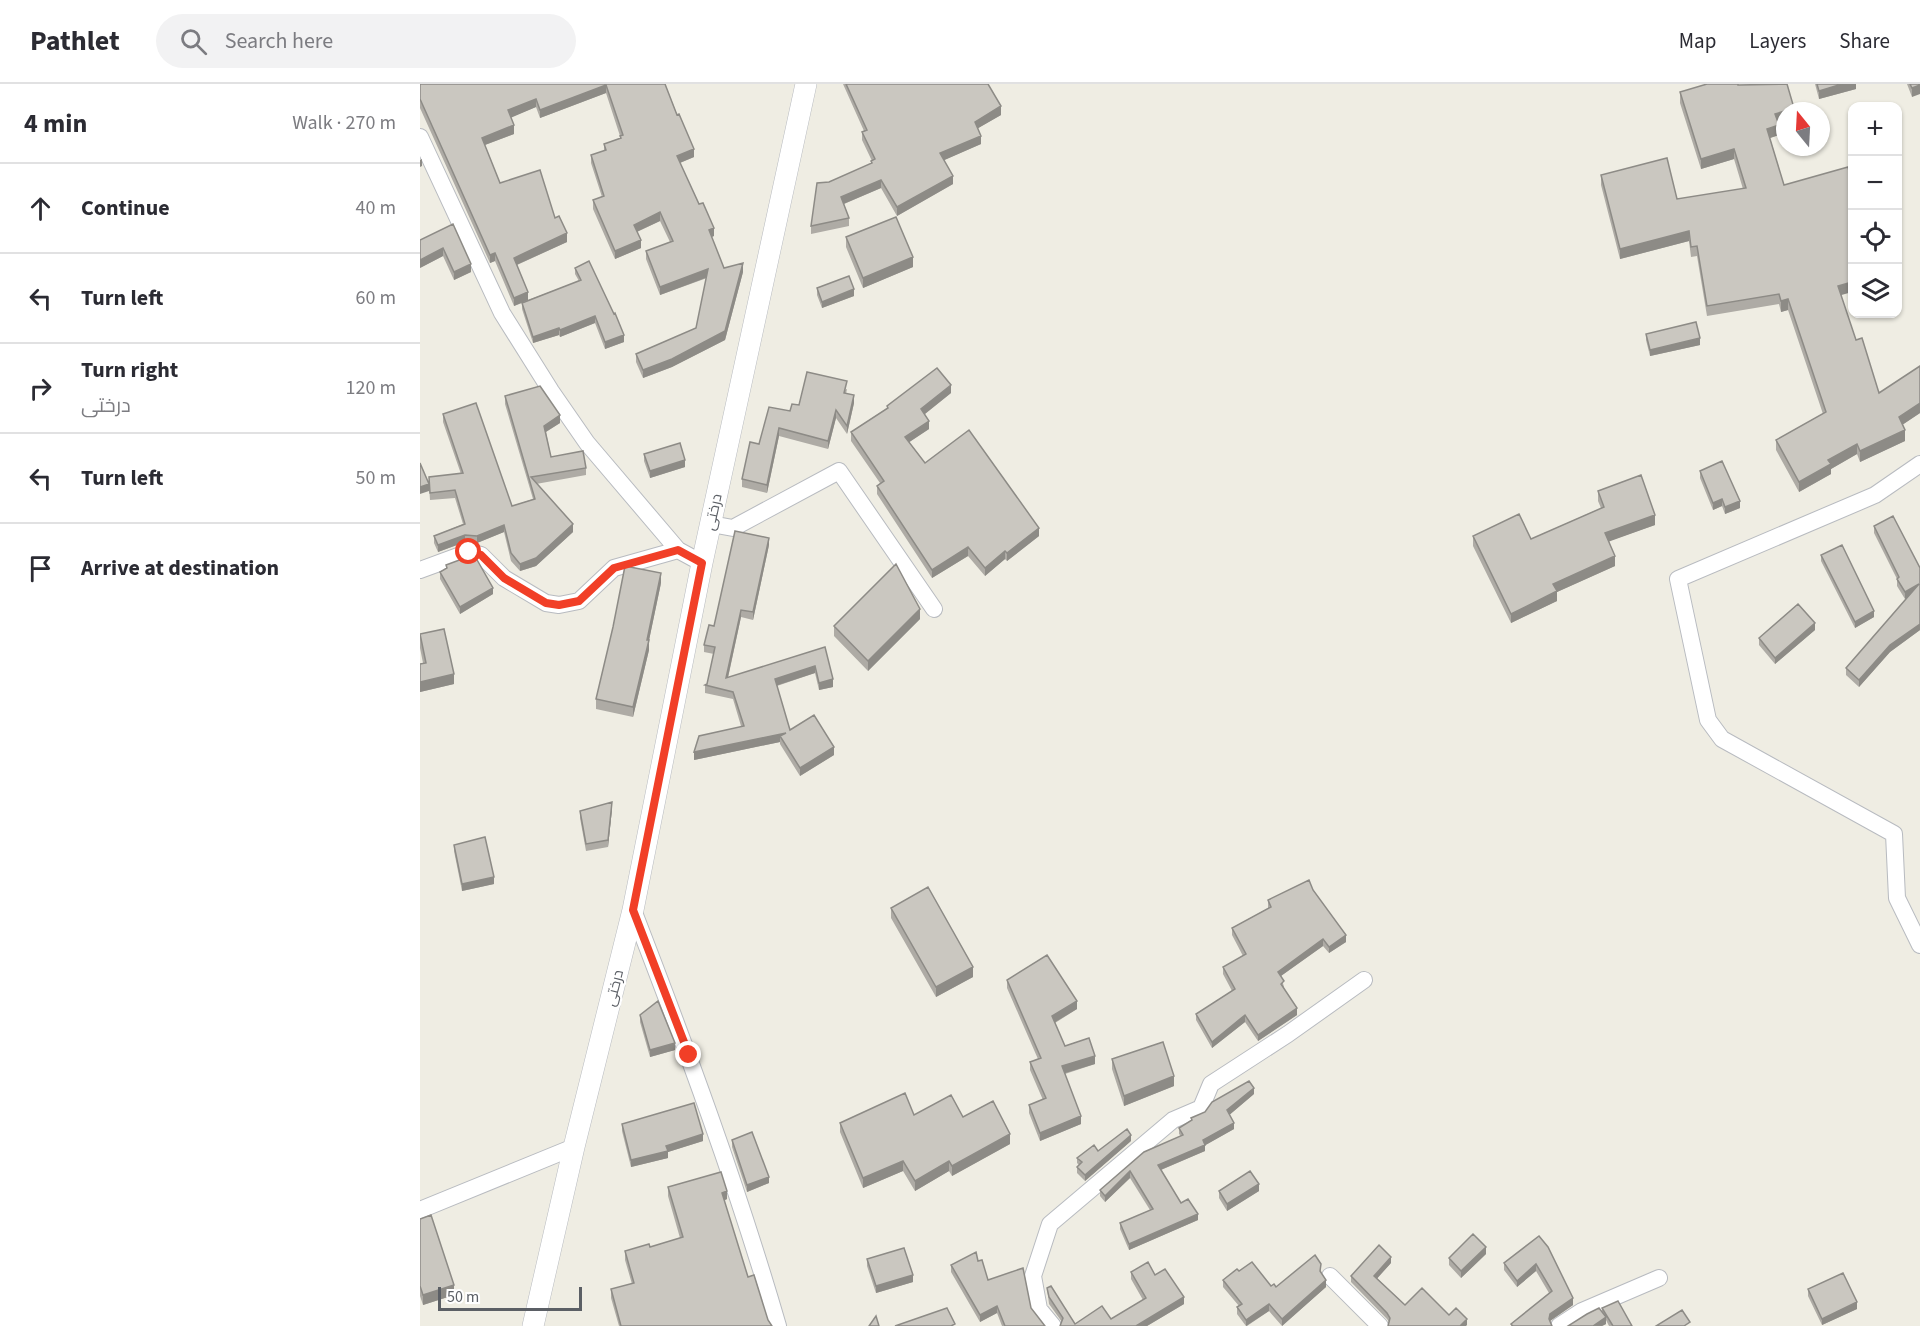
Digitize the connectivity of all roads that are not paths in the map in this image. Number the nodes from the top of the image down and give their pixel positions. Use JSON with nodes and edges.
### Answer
{"nodes":[{"id":1,"x":806,"y":84,"type":"edge"},
{"id":2,"x":420,"y":137,"type":"edge"},
{"id":3,"x":1920,"y":464,"type":"edge"},
{"id":4,"x":711,"y":524,"type":"junction"},
{"id":5,"x":678,"y":550,"type":"junction"},
{"id":6,"x":702,"y":563,"type":"junction"},
{"id":7,"x":420,"y":570,"type":"edge"},
{"id":8,"x":934,"y":609,"type":"dead end"},
{"id":9,"x":633,"y":910,"type":"junction"},
{"id":10,"x":1920,"y":945,"type":"edge"},
{"id":11,"x":1364,"y":980,"type":"dead end"},
{"id":12,"x":574,"y":1147,"type":"junction"},
{"id":13,"x":420,"y":1210,"type":"edge"},
{"id":14,"x":1330,"y":1276,"type":"dead end"},
{"id":15,"x":1659,"y":1278,"type":"dead end"},
{"id":16,"x":533,"y":1326,"type":"edge"},
{"id":17,"x":778,"y":1326,"type":"edge"},
{"id":18,"x":1053,"y":1326,"type":"edge"},
{"id":19,"x":1380,"y":1326,"type":"edge"},
{"id":20,"x":1559,"y":1326,"type":"edge"}],
"edges":[{"from":1,"to":4,"type":"street","name":"درختی"},
{"from":2,"to":5,"type":"street"},
{"from":3,"to":10,"type":"street"},
{"from":4,"to":6,"type":"street","name":"درختی"},
{"from":4,"to":8,"type":"street"},
{"from":5,"to":6,"type":"street"},
{"from":5,"to":7,"type":"street"},
{"from":6,"to":9,"type":"street","name":"درختی"},
{"from":9,"to":12,"type":"street","name":"درختی"},
{"from":9,"to":17,"type":"street"},
{"from":11,"to":18,"type":"street"},
{"from":12,"to":13,"type":"street"},
{"from":12,"to":16,"type":"street","name":"درختی"},
{"from":14,"to":19,"type":"street"},
{"from":15,"to":20,"type":"street"}]}
